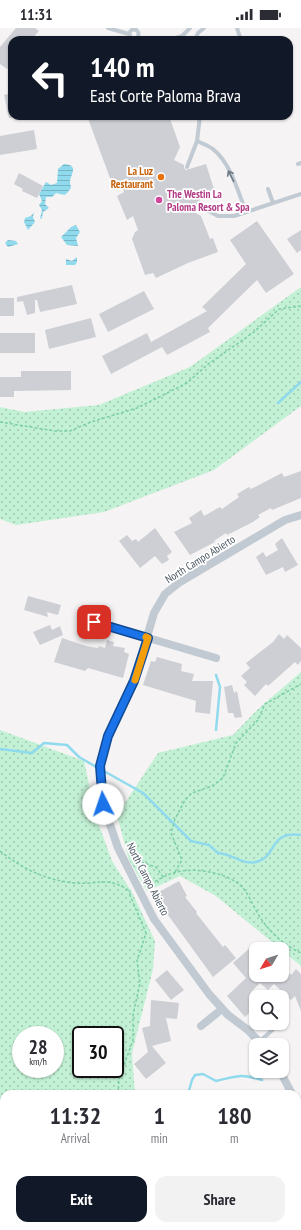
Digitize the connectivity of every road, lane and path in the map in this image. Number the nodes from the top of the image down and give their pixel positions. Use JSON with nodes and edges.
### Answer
{"nodes":[{"id":1,"x":108,"y":28,"type":"edge"},
{"id":2,"x":190,"y":28,"type":"edge"},
{"id":3,"x":204,"y":28,"type":"edge"},
{"id":4,"x":132,"y":36,"type":"edge"},
{"id":5,"x":184,"y":36,"type":"edge"},
{"id":6,"x":197,"y":36,"type":"edge"},
{"id":7,"x":200,"y":120,"type":"edge"},
{"id":8,"x":197,"y":141,"type":"junction"},
{"id":9,"x":187,"y":167,"type":"dead end"},
{"id":10,"x":268,"y":189,"type":"dead end"},
{"id":11,"x":301,"y":194,"type":"edge"},
{"id":12,"x":273,"y":203,"type":"junction"},
{"id":13,"x":197,"y":205,"type":"dead end"},
{"id":14,"x":246,"y":212,"type":"junction"},
{"id":15,"x":301,"y":306,"type":"edge"},
{"id":16,"x":0,"y":422,"type":"edge"},
{"id":17,"x":301,"y":515,"type":"edge"},
{"id":18,"x":81,"y":618,"type":"dead end"},
{"id":19,"x":148,"y":638,"type":"junction"},
{"id":20,"x":216,"y":658,"type":"dead end"},
{"id":21,"x":301,"y":684,"type":"edge"},
{"id":22,"x":0,"y":851,"type":"edge"},
{"id":23,"x":141,"y":862,"type":"dead end"},
{"id":24,"x":175,"y":872,"type":"junction"},
{"id":25,"x":164,"y":878,"type":"junction"},
{"id":26,"x":145,"y":886,"type":"dead end"},
{"id":27,"x":301,"y":953,"type":"edge"},
{"id":28,"x":222,"y":1009,"type":"junction"},
{"id":29,"x":201,"y":1026,"type":"dead end"},
{"id":30,"x":273,"y":1030,"type":"edge"},
{"id":31,"x":254,"y":1038,"type":"edge"},
{"id":32,"x":266,"y":1038,"type":"edge"},
{"id":33,"x":284,"y":1078,"type":"edge"},
{"id":34,"x":118,"y":1090,"type":"edge"},
{"id":35,"x":290,"y":1090,"type":"edge"}],
"edges":[{"from":1,"to":4,"type":"lane"},
{"from":2,"to":5,"type":"lane"},
{"from":3,"to":6,"type":"lane"},
{"from":7,"to":8,"type":"lane"},
{"from":8,"to":9,"type":"lane"},
{"from":14,"to":8,"type":"lane","one_way":true},
{"from":10,"to":12,"type":"lane"},
{"from":11,"to":12,"type":"lane"},
{"from":12,"to":14,"type":"lane"},
{"from":13,"to":14,"type":"lane"},
{"from":15,"to":16,"type":"path"},
{"from":17,"to":19,"type":"street","name":"North Campo Abierto"},
{"from":18,"to":19,"type":"street"},
{"from":19,"to":20,"type":"street"},
{"from":19,"to":28,"type":"street","name":"North Campo Abierto"},
{"from":21,"to":24,"type":"path"},
{"from":22,"to":34,"type":"path"},
{"from":23,"to":25,"type":"path"},
{"from":24,"to":25,"type":"path"},
{"from":24,"to":27,"type":"path"},
{"from":25,"to":26,"type":"path"},
{"from":28,"to":29,"type":"street"},
{"from":28,"to":31,"type":"street","name":"North Campo Abierto"},
{"from":30,"to":32,"type":"lane"},
{"from":33,"to":35,"type":"street"}]}
